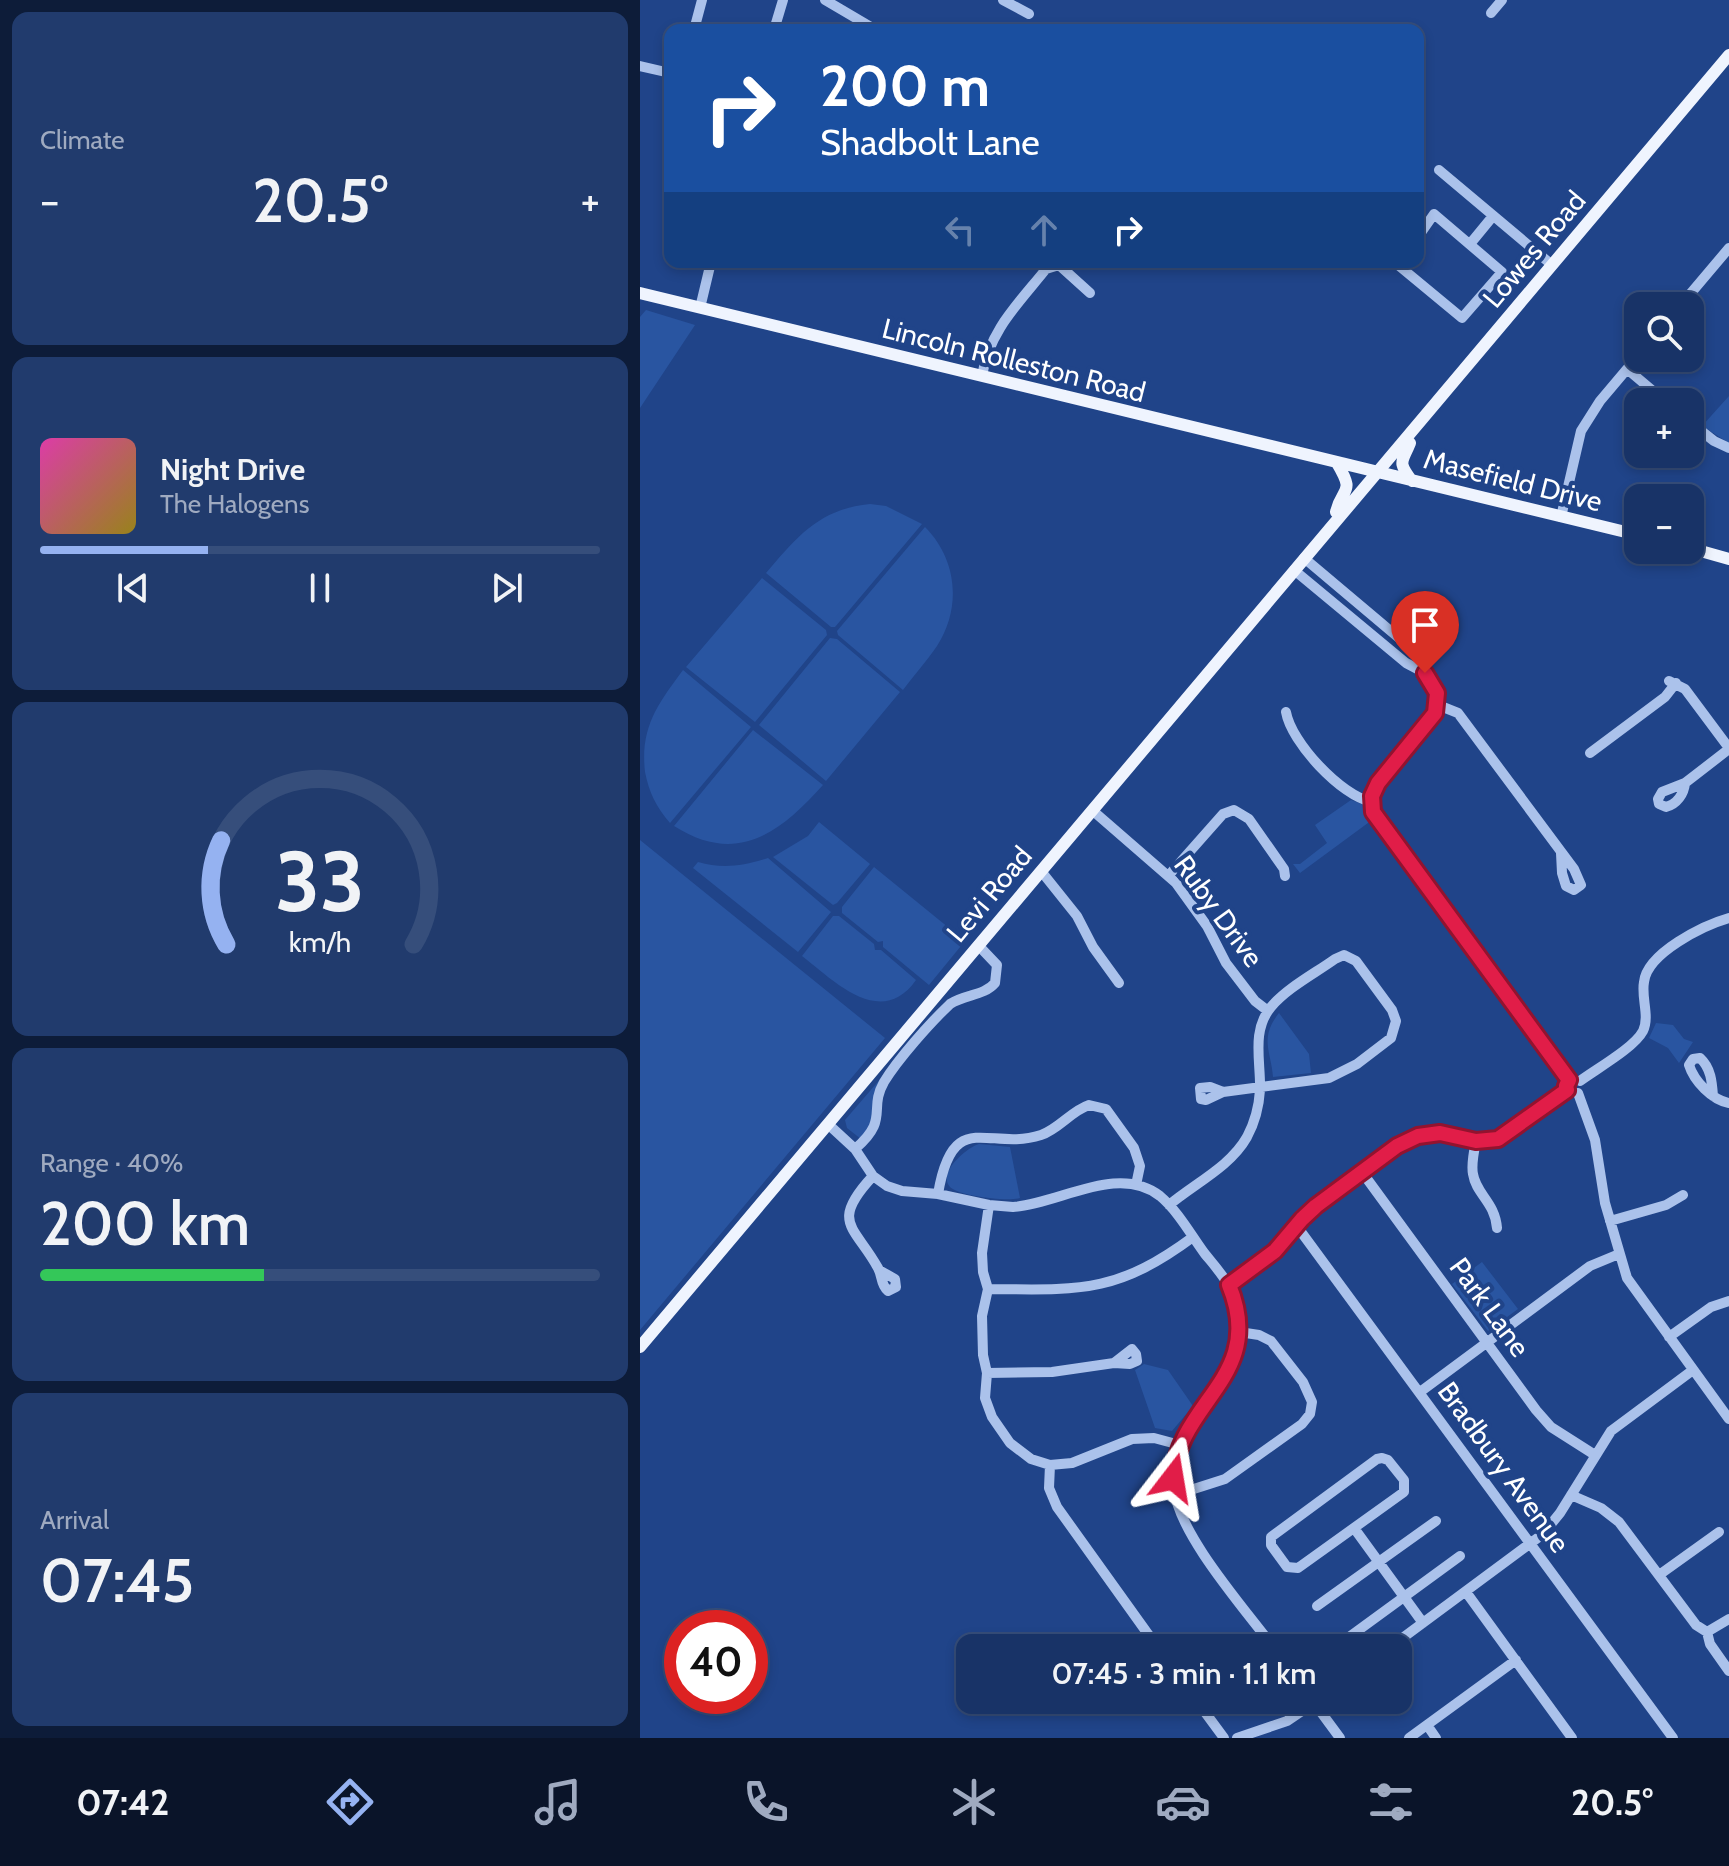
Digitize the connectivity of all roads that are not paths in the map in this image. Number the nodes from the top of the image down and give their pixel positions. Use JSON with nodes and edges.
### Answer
{"nodes":[{"id":1,"x":702,"y":0,"type":"edge"},
{"id":2,"x":783,"y":0,"type":"edge"},
{"id":3,"x":825,"y":0,"type":"edge"},
{"id":4,"x":1003,"y":0,"type":"edge"},
{"id":5,"x":1499,"y":1,"type":"edge"},
{"id":6,"x":1491,"y":13,"type":"dead end"},
{"id":7,"x":1029,"y":14,"type":"dead end"},
{"id":8,"x":696,"y":24,"type":"edge"},
{"id":9,"x":776,"y":24,"type":"edge"},
{"id":10,"x":866,"y":24,"type":"edge"},
{"id":11,"x":1729,"y":55,"type":"edge"},
{"id":12,"x":640,"y":66,"type":"edge"},
{"id":13,"x":664,"y":72,"type":"edge"},
{"id":14,"x":1439,"y":170,"type":"dead end"},
{"id":15,"x":1493,"y":216,"type":"junction"},
{"id":16,"x":1424,"y":228,"type":"edge"},
{"id":17,"x":1470,"y":244,"type":"junction"},
{"id":18,"x":1729,"y":248,"type":"edge"},
{"id":19,"x":1552,"y":265,"type":"junction"},
{"id":20,"x":710,"y":268,"type":"edge"},
{"id":21,"x":1049,"y":268,"type":"edge"},
{"id":22,"x":1062,"y":268,"type":"edge"},
{"id":23,"x":1402,"y":268,"type":"edge"},
{"id":24,"x":1692,"y":292,"type":"edge"},
{"id":25,"x":640,"y":293,"type":"edge"},
{"id":26,"x":1090,"y":293,"type":"dead end"},
{"id":27,"x":700,"y":308,"type":"junction"},
{"id":28,"x":1625,"y":372,"type":"edge"},
{"id":29,"x":1631,"y":372,"type":"edge"},
{"id":30,"x":982,"y":376,"type":"junction"},
{"id":31,"x":1649,"y":388,"type":"edge"},
{"id":32,"x":1412,"y":431,"type":"junction"},
{"id":33,"x":1704,"y":433,"type":"edge"},
{"id":34,"x":1729,"y":448,"type":"edge"},
{"id":35,"x":1337,"y":463,"type":"junction"},
{"id":36,"x":1376,"y":472,"type":"junction"},
{"id":37,"x":1412,"y":481,"type":"junction"},
{"id":38,"x":1561,"y":517,"type":"junction"},
{"id":39,"x":1336,"y":519,"type":"junction"},
{"id":40,"x":1624,"y":532,"type":"edge"},
{"id":41,"x":1704,"y":552,"type":"edge"},
{"id":42,"x":1304,"y":558,"type":"junction"},
{"id":43,"x":1729,"y":559,"type":"edge"},
{"id":44,"x":1294,"y":570,"type":"junction"},
{"id":45,"x":1371,"y":615,"type":"junction"},
{"id":46,"x":1362,"y":626,"type":"junction"},
{"id":47,"x":1425,"y":673,"type":"junction"},
{"id":48,"x":1438,"y":705,"type":"junction"},
{"id":49,"x":1286,"y":712,"type":"dead end"},
{"id":50,"x":1729,"y":749,"type":"edge"},
{"id":51,"x":1590,"y":753,"type":"dead end"},
{"id":52,"x":1685,"y":783,"type":"dead end"},
{"id":53,"x":1372,"y":802,"type":"junction"},
{"id":54,"x":1092,"y":810,"type":"junction"},
{"id":55,"x":1561,"y":853,"type":"dead end"},
{"id":56,"x":1041,"y":871,"type":"junction"},
{"id":57,"x":1169,"y":875,"type":"junction"},
{"id":58,"x":1285,"y":876,"type":"dead end"},
{"id":59,"x":1729,"y":918,"type":"edge"},
{"id":60,"x":978,"y":945,"type":"junction"},
{"id":61,"x":1119,"y":983,"type":"dead end"},
{"id":62,"x":1268,"y":1011,"type":"junction"},
{"id":63,"x":1573,"y":1086,"type":"junction"},
{"id":64,"x":1260,"y":1088,"type":"junction"},
{"id":65,"x":1223,"y":1092,"type":"dead end"},
{"id":66,"x":1713,"y":1096,"type":"dead end"},
{"id":67,"x":1729,"y":1103,"type":"edge"},
{"id":68,"x":829,"y":1125,"type":"junction"},
{"id":69,"x":1476,"y":1141,"type":"junction"},
{"id":70,"x":855,"y":1149,"type":"junction"},
{"id":71,"x":1362,"y":1172,"type":"junction"},
{"id":72,"x":873,"y":1176,"type":"junction"},
{"id":73,"x":1136,"y":1185,"type":"junction"},
{"id":74,"x":938,"y":1194,"type":"junction"},
{"id":75,"x":1683,"y":1195,"type":"dead end"},
{"id":76,"x":989,"y":1205,"type":"junction"},
{"id":77,"x":1169,"y":1205,"type":"junction"},
{"id":78,"x":1610,"y":1221,"type":"junction"},
{"id":79,"x":1296,"y":1225,"type":"junction"},
{"id":80,"x":1497,"y":1228,"type":"dead end"},
{"id":81,"x":1193,"y":1237,"type":"junction"},
{"id":82,"x":1619,"y":1254,"type":"junction"},
{"id":83,"x":879,"y":1270,"type":"dead end"},
{"id":84,"x":1229,"y":1285,"type":"junction"},
{"id":85,"x":988,"y":1289,"type":"junction"},
{"id":86,"x":1729,"y":1301,"type":"edge"},
{"id":87,"x":1239,"y":1332,"type":"junction"},
{"id":88,"x":1669,"y":1337,"type":"junction"},
{"id":89,"x":1487,"y":1343,"type":"junction"},
{"id":90,"x":640,"y":1347,"type":"edge"},
{"id":91,"x":1114,"y":1363,"type":"dead end"},
{"id":92,"x":1693,"y":1370,"type":"junction"},
{"id":93,"x":987,"y":1373,"type":"junction"},
{"id":94,"x":1420,"y":1392,"type":"junction"},
{"id":95,"x":1729,"y":1419,"type":"edge"},
{"id":96,"x":1180,"y":1445,"type":"junction"},
{"id":97,"x":1595,"y":1455,"type":"junction"},
{"id":98,"x":1050,"y":1465,"type":"junction"},
{"id":99,"x":1175,"y":1495,"type":"junction"},
{"id":100,"x":1571,"y":1495,"type":"junction"},
{"id":101,"x":1436,"y":1521,"type":"dead end"},
{"id":102,"x":1354,"y":1528,"type":"junction"},
{"id":103,"x":1719,"y":1532,"type":"dead end"},
{"id":104,"x":1531,"y":1543,"type":"junction"},
{"id":105,"x":1460,"y":1556,"type":"dead end"},
{"id":106,"x":1378,"y":1563,"type":"junction"},
{"id":107,"x":1659,"y":1575,"type":"junction"},
{"id":108,"x":1466,"y":1592,"type":"junction"},
{"id":109,"x":1403,"y":1597,"type":"junction"},
{"id":110,"x":1317,"y":1606,"type":"dead end"},
{"id":111,"x":1729,"y":1619,"type":"edge"},
{"id":112,"x":1423,"y":1623,"type":"junction"},
{"id":113,"x":1707,"y":1632,"type":"junction"},
{"id":114,"x":1148,"y":1634,"type":"edge"},
{"id":115,"x":1264,"y":1634,"type":"edge"},
{"id":116,"x":1353,"y":1634,"type":"edge"},
{"id":117,"x":1408,"y":1634,"type":"edge"},
{"id":118,"x":1516,"y":1660,"type":"junction"},
{"id":119,"x":1729,"y":1671,"type":"edge"},
{"id":120,"x":1206,"y":1714,"type":"edge"},
{"id":121,"x":1295,"y":1714,"type":"edge"},
{"id":122,"x":1324,"y":1714,"type":"edge"},
{"id":123,"x":1427,"y":1725,"type":"junction"},
{"id":124,"x":1224,"y":1738,"type":"edge"},
{"id":125,"x":1237,"y":1738,"type":"edge"},
{"id":126,"x":1340,"y":1738,"type":"edge"},
{"id":127,"x":1409,"y":1738,"type":"edge"},
{"id":128,"x":1436,"y":1738,"type":"edge"},
{"id":129,"x":1572,"y":1738,"type":"edge"},
{"id":130,"x":1673,"y":1738,"type":"edge"}],
"edges":[{"from":1,"to":8,"type":"street"},
{"from":2,"to":9,"type":"street"},
{"from":3,"to":10,"type":"street"},
{"from":4,"to":7,"type":"street"},
{"from":5,"to":6,"type":"street"},
{"from":11,"to":19,"type":"main road","name":"Lowes Road"},
{"from":12,"to":13,"type":"street"},
{"from":14,"to":15,"type":"street"},
{"from":15,"to":17,"type":"street"},
{"from":15,"to":19,"type":"street"},
{"from":16,"to":17,"type":"street"},
{"from":17,"to":23,"type":"street"},
{"from":18,"to":24,"type":"street"},
{"from":19,"to":32,"type":"main road","name":"Lowes Road"},
{"from":20,"to":27,"type":"street"},
{"from":21,"to":30,"type":"street"},
{"from":22,"to":26,"type":"street"},
{"from":25,"to":27,"type":"main road","name":"Lincoln Rolleston Road"},
{"from":27,"to":30,"type":"main road","name":"Lincoln Rolleston Road"},
{"from":28,"to":38,"type":"street"},
{"from":29,"to":31,"type":"street"},
{"from":30,"to":35,"type":"main road","name":"Lincoln Rolleston Road"},
{"from":32,"to":36,"type":"main road","name":"Lowes Road"},
{"from":32,"to":37,"type":"main road"},
{"from":33,"to":34,"type":"street"},
{"from":35,"to":36,"type":"main road","name":"Lincoln Rolleston Road"},
{"from":35,"to":39,"type":"main road"},
{"from":36,"to":37,"type":"main road","name":"Masefield Drive"},
{"from":36,"to":39,"type":"main road","name":"Levi Road"},
{"from":37,"to":38,"type":"main road","name":"Masefield Drive"},
{"from":38,"to":40,"type":"main road","name":"Masefield Drive"},
{"from":39,"to":42,"type":"main road","name":"Levi Road"},
{"from":41,"to":43,"type":"main road"},
{"from":42,"to":44,"type":"main road","name":"Levi Road"},
{"from":42,"to":45,"type":"street"},
{"from":44,"to":46,"type":"street"},
{"from":44,"to":54,"type":"main road","name":"Levi Road"},
{"from":45,"to":46,"type":"street"},
{"from":45,"to":47,"type":"street"},
{"from":46,"to":47,"type":"street"},
{"from":47,"to":48,"type":"street"},
{"from":48,"to":53,"type":"street"},
{"from":48,"to":55,"type":"street"},
{"from":49,"to":53,"type":"street"},
{"from":50,"to":51,"type":"street"},
{"from":50,"to":52,"type":"street"},
{"from":53,"to":63,"type":"street"},
{"from":54,"to":56,"type":"main road","name":"Levi Road"},
{"from":54,"to":57,"type":"street","name":"Ruby Drive"},
{"from":56,"to":60,"type":"main road","name":"Levi Road"},
{"from":56,"to":61,"type":"street"},
{"from":57,"to":58,"type":"street"},
{"from":57,"to":62,"type":"street","name":"Ruby Drive"},
{"from":59,"to":63,"type":"street"},
{"from":60,"to":68,"type":"main road","name":"Levi Road"},
{"from":60,"to":70,"type":"street"},
{"from":62,"to":64,"type":"street"},
{"from":62,"to":64,"type":"street"},
{"from":63,"to":69,"type":"street"},
{"from":63,"to":78,"type":"street"},
{"from":64,"to":65,"type":"street"},
{"from":64,"to":77,"type":"street"},
{"from":66,"to":67,"type":"street"},
{"from":68,"to":70,"type":"street"},
{"from":68,"to":90,"type":"main road","name":"Levi Road"},
{"from":69,"to":71,"type":"street"},
{"from":69,"to":80,"type":"street"},
{"from":70,"to":72,"type":"street"},
{"from":71,"to":79,"type":"street"},
{"from":71,"to":89,"type":"street","name":"Park Lane"},
{"from":72,"to":74,"type":"street"},
{"from":72,"to":83,"type":"street"},
{"from":73,"to":74,"type":"street"},
{"from":73,"to":76,"type":"street"},
{"from":73,"to":77,"type":"street"},
{"from":74,"to":76,"type":"street"},
{"from":75,"to":78,"type":"street"},
{"from":76,"to":85,"type":"street"},
{"from":77,"to":81,"type":"street"},
{"from":78,"to":82,"type":"street"},
{"from":79,"to":84,"type":"street"},
{"from":79,"to":94,"type":"street","name":"Bradbury Avenue"},
{"from":81,"to":84,"type":"street"},
{"from":81,"to":85,"type":"street"},
{"from":82,"to":88,"type":"street"},
{"from":82,"to":89,"type":"street"},
{"from":84,"to":87,"type":"street"},
{"from":85,"to":93,"type":"street"},
{"from":86,"to":88,"type":"street"},
{"from":87,"to":96,"type":"street"},
{"from":87,"to":99,"type":"street"},
{"from":88,"to":92,"type":"street"},
{"from":89,"to":94,"type":"street"},
{"from":89,"to":97,"type":"street","name":"Park Lane"},
{"from":91,"to":93,"type":"street"},
{"from":92,"to":95,"type":"street"},
{"from":92,"to":97,"type":"street"},
{"from":93,"to":98,"type":"street"},
{"from":94,"to":104,"type":"street","name":"Bradbury Avenue"},
{"from":96,"to":98,"type":"street"},
{"from":96,"to":99,"type":"street"},
{"from":97,"to":100,"type":"street"},
{"from":98,"to":114,"type":"street"},
{"from":99,"to":115,"type":"street"},
{"from":100,"to":104,"type":"street"},
{"from":100,"to":107,"type":"street"},
{"from":101,"to":106,"type":"street"},
{"from":102,"to":102,"type":"street"},
{"from":102,"to":106,"type":"street"},
{"from":103,"to":107,"type":"street"},
{"from":104,"to":108,"type":"street"},
{"from":104,"to":130,"type":"street","name":"Bradbury Avenue"},
{"from":105,"to":109,"type":"street"},
{"from":106,"to":109,"type":"street"},
{"from":106,"to":110,"type":"street"},
{"from":107,"to":113,"type":"street"},
{"from":108,"to":112,"type":"street"},
{"from":108,"to":118,"type":"street"},
{"from":109,"to":112,"type":"street"},
{"from":109,"to":116,"type":"street"},
{"from":111,"to":113,"type":"street"},
{"from":112,"to":117,"type":"street"},
{"from":113,"to":119,"type":"street"},
{"from":118,"to":123,"type":"street"},
{"from":118,"to":129,"type":"street"},
{"from":120,"to":124,"type":"street"},
{"from":121,"to":125,"type":"street"},
{"from":122,"to":126,"type":"street"},
{"from":123,"to":127,"type":"street"},
{"from":123,"to":128,"type":"street"}]}
